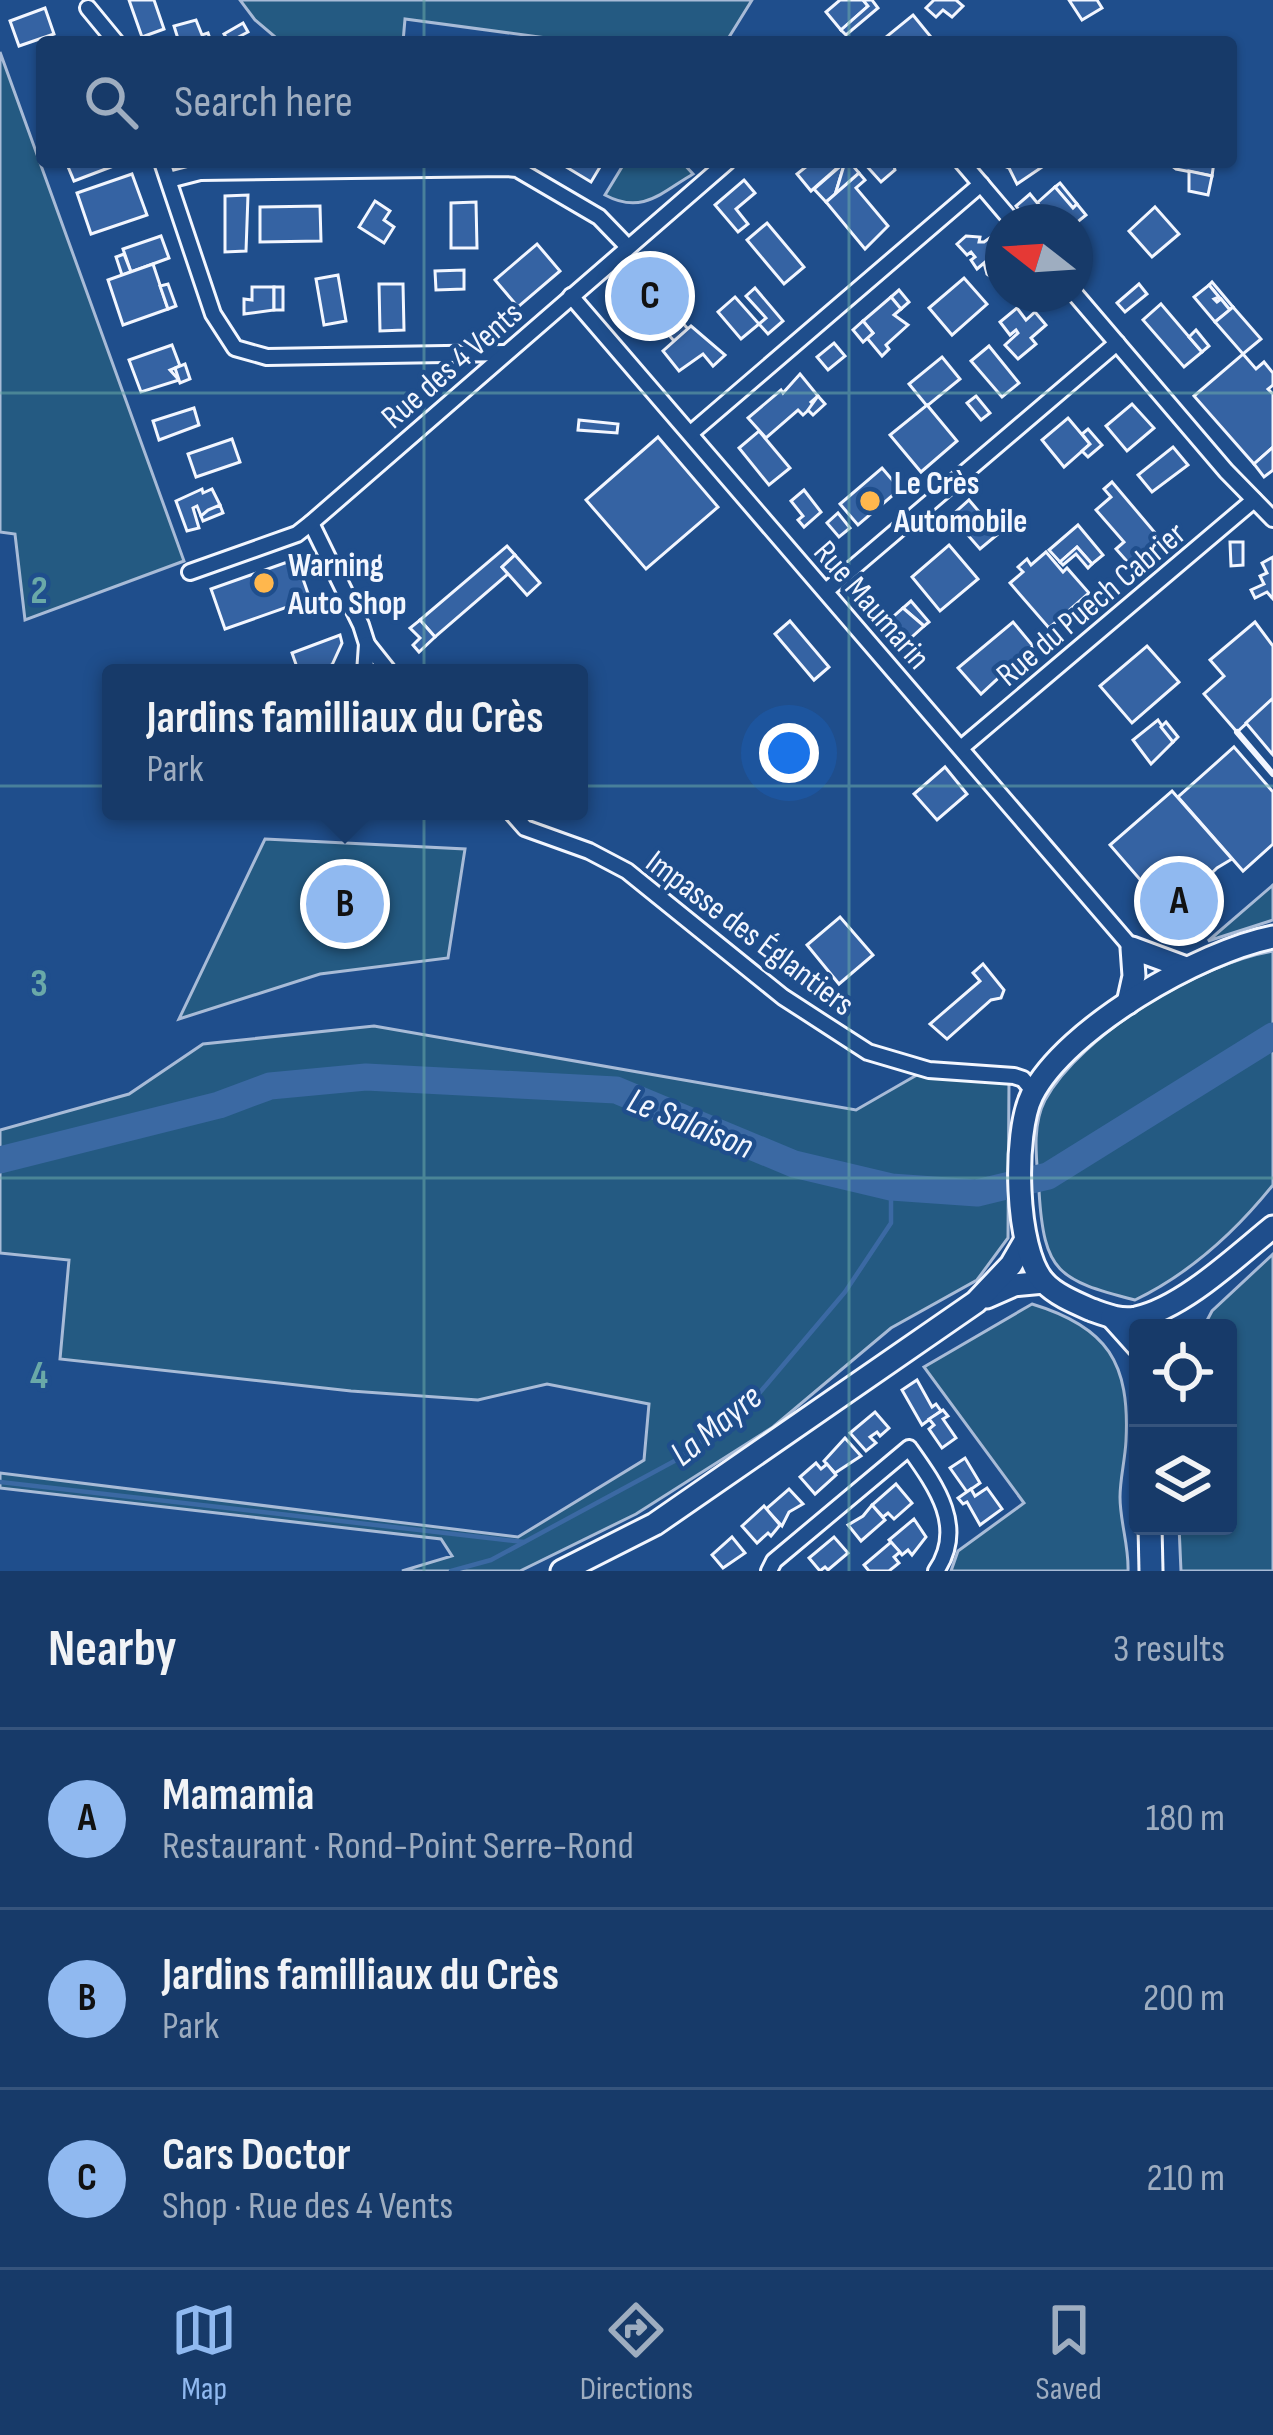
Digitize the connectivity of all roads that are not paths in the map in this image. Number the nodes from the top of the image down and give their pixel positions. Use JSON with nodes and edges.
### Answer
{"nodes":[{"id":1,"x":88,"y":8,"type":"dead end"},
{"id":2,"x":111,"y":36,"type":"edge"},
{"id":3,"x":164,"y":168,"type":"edge"},
{"id":4,"x":446,"y":168,"type":"edge"},
{"id":5,"x":512,"y":168,"type":"edge"},
{"id":6,"x":720,"y":168,"type":"edge"},
{"id":7,"x":967,"y":168,"type":"edge"},
{"id":8,"x":169,"y":180,"type":"junction"},
{"id":9,"x":981,"y":184,"type":"junction"},
{"id":10,"x":998,"y":204,"type":"edge"},
{"id":11,"x":627,"y":246,"type":"junction"},
{"id":12,"x":572,"y":296,"type":"junction"},
{"id":13,"x":1091,"y":312,"type":"edge"},
{"id":14,"x":1118,"y":343,"type":"junction"},
{"id":15,"x":505,"y":353,"type":"junction"},
{"id":16,"x":691,"y":433,"type":"junction"},
{"id":17,"x":1254,"y":500,"type":"junction"},
{"id":18,"x":1273,"y":519,"type":"edge"},
{"id":19,"x":310,"y":524,"type":"junction"},
{"id":20,"x":190,"y":572,"type":"dead end"},
{"id":21,"x":826,"y":591,"type":"junction"},
{"id":22,"x":368,"y":644,"type":"junction"},
{"id":23,"x":366,"y":664,"type":"edge"},
{"id":24,"x":383,"y":664,"type":"edge"},
{"id":25,"x":961,"y":748,"type":"junction"},
{"id":26,"x":518,"y":820,"type":"edge"},
{"id":27,"x":1273,"y":937,"type":"edge"},
{"id":28,"x":1132,"y":948,"type":"junction"},
{"id":29,"x":1186,"y":968,"type":"junction"},
{"id":30,"x":1128,"y":1003,"type":"junction"},
{"id":31,"x":1034,"y":1092,"type":"junction"},
{"id":32,"x":1273,"y":1227,"type":"edge"},
{"id":33,"x":1024,"y":1234,"type":"junction"},
{"id":34,"x":1044,"y":1282,"type":"junction"},
{"id":35,"x":976,"y":1302,"type":"junction"},
{"id":36,"x":1173,"y":1302,"type":"junction"},
{"id":37,"x":1112,"y":1317,"type":"junction"},
{"id":38,"x":1166,"y":1319,"type":"edge"},
{"id":39,"x":1129,"y":1336,"type":"edge"},
{"id":40,"x":1150,"y":1535,"type":"edge"},
{"id":41,"x":562,"y":1571,"type":"edge"},
{"id":42,"x":769,"y":1571,"type":"edge"},
{"id":43,"x":936,"y":1571,"type":"edge"},
{"id":44,"x":1151,"y":1571,"type":"edge"}],
"edges":[{"from":1,"to":2,"type":"street"},
{"from":3,"to":8,"type":"street"},
{"from":4,"to":8,"type":"street"},
{"from":5,"to":11,"type":"street"},
{"from":6,"to":11,"type":"street","name":"Rue des 4 Vents"},
{"from":7,"to":9,"type":"street"},
{"from":8,"to":15,"type":"street"},
{"from":9,"to":10,"type":"street"},
{"from":9,"to":16,"type":"street"},
{"from":11,"to":12,"type":"street","name":"Rue des 4 Vents"},
{"from":12,"to":15,"type":"street","name":"Rue des 4 Vents"},
{"from":12,"to":16,"type":"street","name":"Rue Maumarin"},
{"from":13,"to":14,"type":"street"},
{"from":14,"to":17,"type":"street"},
{"from":14,"to":21,"type":"street"},
{"from":15,"to":19,"type":"street","name":"Rue des 4 Vents"},
{"from":16,"to":21,"type":"street","name":"Rue Maumarin"},
{"from":17,"to":18,"type":"street"},
{"from":17,"to":25,"type":"street","name":"Rue du Puech Cabrier"},
{"from":19,"to":20,"type":"street","name":"Rue des 4 Vents"},
{"from":19,"to":22,"type":"street"},
{"from":21,"to":25,"type":"street","name":"Rue Maumarin"},
{"from":22,"to":23,"type":"street"},
{"from":22,"to":24,"type":"street"},
{"from":25,"to":28,"type":"street","name":"Rue Maumarin"},
{"from":26,"to":31,"type":"street","name":"Impasse des Églantiers"},
{"from":27,"to":29,"type":"main road"},
{"from":28,"to":29,"type":"main road"},
{"from":28,"to":30,"type":"main road"},
{"from":29,"to":30,"type":"main road"},
{"from":30,"to":31,"type":"main road"},
{"from":31,"to":33,"type":"main road"},
{"from":32,"to":36,"type":"main road"},
{"from":33,"to":34,"type":"main road"},
{"from":33,"to":35,"type":"main road"},
{"from":34,"to":35,"type":"main road"},
{"from":34,"to":37,"type":"main road"},
{"from":35,"to":41,"type":"main road"},
{"from":36,"to":37,"type":"main road"},
{"from":36,"to":38,"type":"main road"},
{"from":37,"to":39,"type":"main road"},
{"from":40,"to":44,"type":"main road"},
{"from":42,"to":43,"type":"street"}]}
